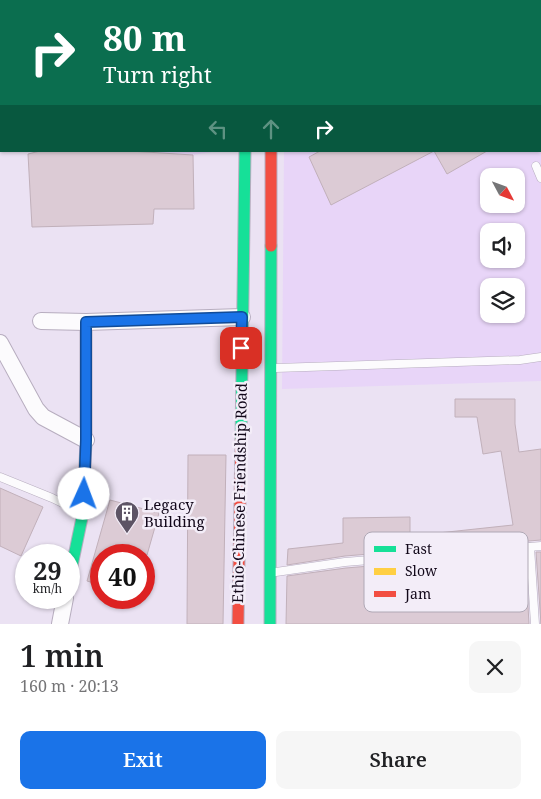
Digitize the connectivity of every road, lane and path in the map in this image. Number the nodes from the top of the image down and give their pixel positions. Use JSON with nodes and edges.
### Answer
{"nodes":[{"id":1,"x":245,"y":152,"type":"edge"},
{"id":2,"x":271,"y":152,"type":"edge"},
{"id":3,"x":536,"y":166,"type":"dead end"},
{"id":4,"x":541,"y":178,"type":"edge"},
{"id":5,"x":242,"y":317,"type":"junction"},
{"id":6,"x":41,"y":321,"type":"dead end"},
{"id":7,"x":86,"y":322,"type":"junction"},
{"id":8,"x":0,"y":343,"type":"edge"},
{"id":9,"x":541,"y":357,"type":"edge"},
{"id":10,"x":270,"y":369,"type":"junction"},
{"id":11,"x":86,"y":440,"type":"junction"},
{"id":12,"x":0,"y":477,"type":"edge"},
{"id":13,"x":83,"y":513,"type":"junction"},
{"id":14,"x":77,"y":544,"type":"edge"},
{"id":15,"x":541,"y":546,"type":"edge"},
{"id":16,"x":530,"y":547,"type":"joint"},
{"id":17,"x":364,"y":560,"type":"edge"},
{"id":18,"x":272,"y":573,"type":"junction"},
{"id":19,"x":63,"y":609,"type":"edge"},
{"id":20,"x":60,"y":624,"type":"edge"},
{"id":21,"x":238,"y":624,"type":"edge"},
{"id":22,"x":270,"y":624,"type":"edge"},
{"id":23,"x":536,"y":624,"type":"edge"}],
"edges":[{"from":1,"to":5,"type":"main road","name":"Ethio-Chinese Friendship Road"},
{"from":2,"to":10,"type":"main road","name":"Ethio-Chinese Friendship Road"},
{"from":3,"to":4,"type":"lane"},
{"from":5,"to":7,"type":"street"},
{"from":5,"to":21,"type":"main road","name":"Ethio-Chinese Friendship Road"},
{"from":6,"to":7,"type":"street"},
{"from":7,"to":11,"type":"main road"},
{"from":8,"to":11,"type":"street"},
{"from":9,"to":10,"type":"lane"},
{"from":10,"to":18,"type":"main road","name":"Ethio-Chinese Friendship Road"},
{"from":11,"to":13,"type":"main road"},
{"from":12,"to":13,"type":"lane"},
{"from":13,"to":14,"type":"main road"},
{"from":15,"to":16,"type":"lane"},
{"from":16,"to":23,"type":"lane"},
{"from":17,"to":18,"type":"lane"},
{"from":18,"to":22,"type":"main road","name":"Ethio-Chinese Friendship Road"},
{"from":19,"to":20,"type":"street"}]}
